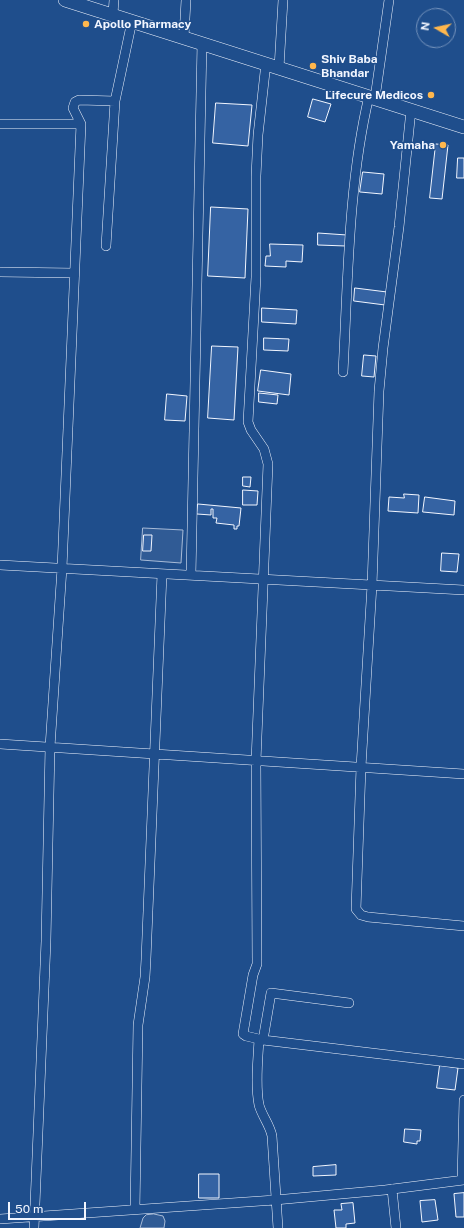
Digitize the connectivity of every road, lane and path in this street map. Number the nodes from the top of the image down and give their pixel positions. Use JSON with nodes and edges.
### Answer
{"nodes":[{"id":1,"x":68,"y":0,"type":"edge"},
{"id":2,"x":114,"y":0,"type":"edge"},
{"id":3,"x":186,"y":0,"type":"edge"},
{"id":4,"x":283,"y":0,"type":"edge"},
{"id":5,"x":389,"y":0,"type":"edge"},
{"id":6,"x":113,"y":14,"type":"junction"},
{"id":7,"x":132,"y":21,"type":"junction"},
{"id":8,"x":184,"y":37,"type":"junction"},
{"id":9,"x":202,"y":43,"type":"junction"},
{"id":10,"x":266,"y":64,"type":"junction"},
{"id":11,"x":279,"y":68,"type":"junction"},
{"id":12,"x":368,"y":99,"type":"junction"},
{"id":13,"x":115,"y":101,"type":"junction"},
{"id":14,"x":410,"y":114,"type":"junction"},
{"id":15,"x":0,"y":124,"type":"edge"},
{"id":16,"x":80,"y":124,"type":"junction"},
{"id":17,"x":464,"y":127,"type":"edge"},
{"id":18,"x":106,"y":246,"type":"dead end"},
{"id":19,"x":0,"y":272,"type":"edge"},
{"id":20,"x":74,"y":272,"type":"junction"},
{"id":21,"x":343,"y":372,"type":"dead end"},
{"id":22,"x":0,"y":565,"type":"edge"},
{"id":23,"x":62,"y":568,"type":"junction"},
{"id":24,"x":162,"y":574,"type":"junction"},
{"id":25,"x":191,"y":575,"type":"junction"},
{"id":26,"x":263,"y":579,"type":"junction"},
{"id":27,"x":372,"y":585,"type":"junction"},
{"id":28,"x":464,"y":590,"type":"edge"},
{"id":29,"x":0,"y":744,"type":"edge"},
{"id":30,"x":50,"y":747,"type":"junction"},
{"id":31,"x":154,"y":754,"type":"junction"},
{"id":32,"x":256,"y":761,"type":"junction"},
{"id":33,"x":361,"y":767,"type":"junction"},
{"id":34,"x":464,"y":774,"type":"edge"},
{"id":35,"x":464,"y":926,"type":"edge"},
{"id":36,"x":349,"y":1003,"type":"dead end"},
{"id":37,"x":261,"y":1040,"type":"junction"},
{"id":38,"x":464,"y":1064,"type":"edge"},
{"id":39,"x":464,"y":1100,"type":"edge"},
{"id":40,"x":463,"y":1180,"type":"edge"},
{"id":41,"x":392,"y":1189,"type":"junction"},
{"id":42,"x":275,"y":1200,"type":"junction"},
{"id":43,"x":135,"y":1209,"type":"junction"},
{"id":44,"x":34,"y":1216,"type":"junction"},
{"id":45,"x":0,"y":1219,"type":"edge"},
{"id":46,"x":34,"y":1228,"type":"edge"},
{"id":47,"x":278,"y":1228,"type":"edge"},
{"id":48,"x":396,"y":1228,"type":"edge"}],
"edges":[{"from":1,"to":6,"type":"main road"},
{"from":2,"to":6,"type":"street"},
{"from":3,"to":8,"type":"street"},
{"from":4,"to":11,"type":"street"},
{"from":5,"to":12,"type":"street"},
{"from":6,"to":7,"type":"main road"},
{"from":7,"to":8,"type":"main road"},
{"from":7,"to":13,"type":"street"},
{"from":8,"to":9,"type":"main road"},
{"from":9,"to":10,"type":"main road"},
{"from":9,"to":25,"type":"street"},
{"from":10,"to":11,"type":"main road"},
{"from":10,"to":26,"type":"street"},
{"from":11,"to":12,"type":"main road"},
{"from":12,"to":14,"type":"main road"},
{"from":12,"to":21,"type":"street"},
{"from":13,"to":16,"type":"street"},
{"from":13,"to":18,"type":"street"},
{"from":14,"to":17,"type":"main road"},
{"from":14,"to":27,"type":"street"},
{"from":15,"to":16,"type":"street"},
{"from":16,"to":20,"type":"street"},
{"from":19,"to":20,"type":"street"},
{"from":20,"to":23,"type":"street"},
{"from":22,"to":23,"type":"street"},
{"from":23,"to":24,"type":"street"},
{"from":23,"to":30,"type":"street"},
{"from":24,"to":25,"type":"street"},
{"from":24,"to":31,"type":"street"},
{"from":25,"to":26,"type":"street"},
{"from":26,"to":27,"type":"street"},
{"from":26,"to":32,"type":"street"},
{"from":27,"to":28,"type":"street"},
{"from":27,"to":33,"type":"street"},
{"from":29,"to":30,"type":"street"},
{"from":30,"to":31,"type":"street"},
{"from":30,"to":44,"type":"street"},
{"from":31,"to":32,"type":"street"},
{"from":31,"to":43,"type":"street"},
{"from":32,"to":33,"type":"street"},
{"from":32,"to":37,"type":"street"},
{"from":33,"to":34,"type":"street"},
{"from":33,"to":35,"type":"street"},
{"from":36,"to":37,"type":"street"},
{"from":37,"to":38,"type":"street"},
{"from":37,"to":42,"type":"street"},
{"from":39,"to":40,"type":"street"},
{"from":40,"to":41,"type":"street"},
{"from":41,"to":42,"type":"street"},
{"from":41,"to":48,"type":"street"},
{"from":42,"to":43,"type":"street"},
{"from":42,"to":47,"type":"street"},
{"from":43,"to":44,"type":"street"},
{"from":44,"to":45,"type":"street"},
{"from":44,"to":46,"type":"street"}]}
